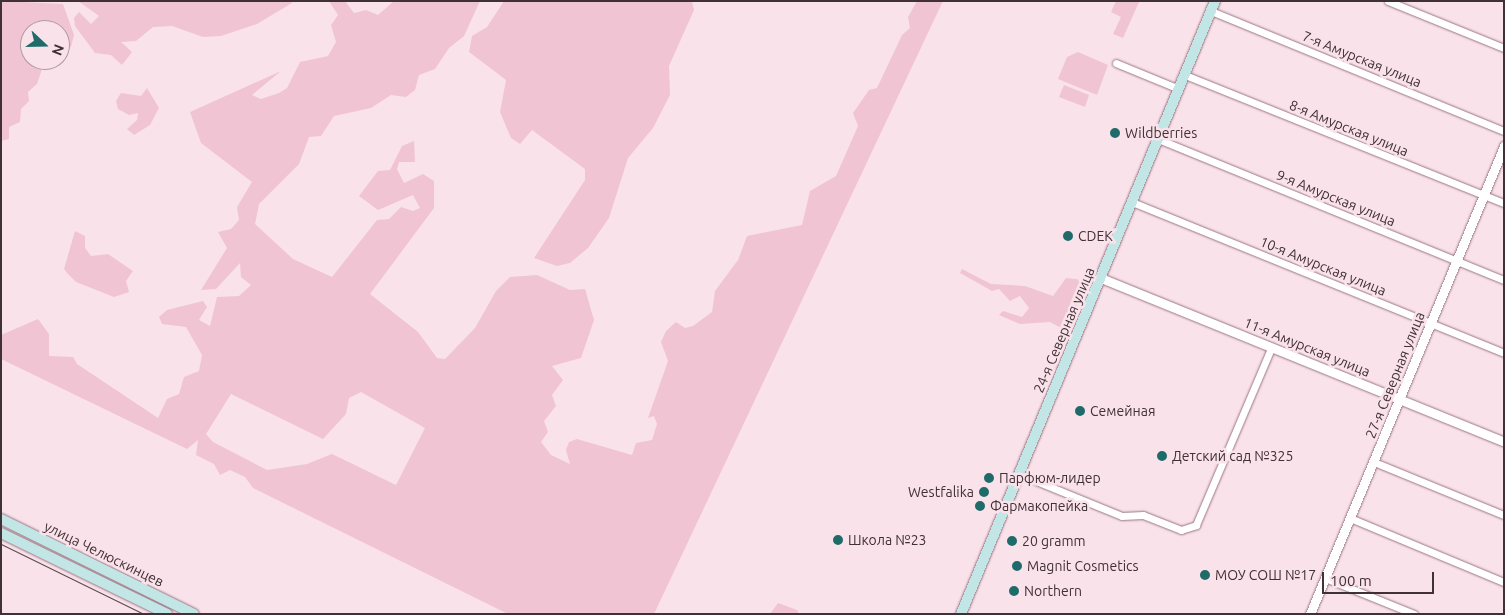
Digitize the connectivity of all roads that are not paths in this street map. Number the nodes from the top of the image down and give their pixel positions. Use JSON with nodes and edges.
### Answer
{"nodes":[{"id":1,"x":1215,"y":1,"type":"edge"},
{"id":2,"x":1388,"y":1,"type":"edge"},
{"id":3,"x":1211,"y":12,"type":"junction"},
{"id":4,"x":1504,"y":48,"type":"edge"},
{"id":5,"x":1116,"y":63,"type":"dead end"},
{"id":6,"x":1185,"y":75,"type":"junction"},
{"id":7,"x":1179,"y":88,"type":"junction"},
{"id":8,"x":1504,"y":130,"type":"edge"},
{"id":9,"x":1158,"y":139,"type":"junction"},
{"id":10,"x":1504,"y":146,"type":"edge"},
{"id":11,"x":1484,"y":195,"type":"junction"},
{"id":12,"x":1132,"y":202,"type":"junction"},
{"id":13,"x":1504,"y":203,"type":"edge"},
{"id":14,"x":1456,"y":262,"type":"junction"},
{"id":15,"x":1100,"y":278,"type":"junction"},
{"id":16,"x":1504,"y":280,"type":"edge"},
{"id":17,"x":1431,"y":323,"type":"junction"},
{"id":18,"x":1271,"y":348,"type":"junction"},
{"id":19,"x":1504,"y":353,"type":"edge"},
{"id":20,"x":1399,"y":400,"type":"junction"},
{"id":21,"x":1504,"y":442,"type":"edge"},
{"id":22,"x":1374,"y":462,"type":"junction"},
{"id":23,"x":1019,"y":474,"type":"junction"},
{"id":24,"x":1504,"y":515,"type":"edge"},
{"id":25,"x":1350,"y":518,"type":"junction"},
{"id":26,"x":1,"y":519,"type":"edge"},
{"id":27,"x":1,"y":533,"type":"edge"},
{"id":28,"x":32,"y":534,"type":"junction"},
{"id":29,"x":27,"y":545,"type":"junction"},
{"id":30,"x":1325,"y":578,"type":"junction"},
{"id":31,"x":1504,"y":582,"type":"edge"},
{"id":32,"x":148,"y":591,"type":"junction"},
{"id":33,"x":143,"y":602,"type":"junction"},
{"id":34,"x":167,"y":614,"type":"edge"},
{"id":35,"x":194,"y":614,"type":"edge"},
{"id":36,"x":961,"y":614,"type":"edge"},
{"id":37,"x":1310,"y":614,"type":"edge"},
{"id":38,"x":1414,"y":614,"type":"edge"}],
"edges":[{"from":1,"to":3,"type":"main road","name":"24-я Северная улица"},
{"from":2,"to":4,"type":"street"},
{"from":3,"to":6,"type":"main road","name":"24-я Северная улица"},
{"from":3,"to":8,"type":"street","name":"7-я Амурская улица"},
{"from":5,"to":7,"type":"street"},
{"from":6,"to":7,"type":"main road","name":"24-я Северная улица"},
{"from":6,"to":11,"type":"street","name":"8-я Амурская улица"},
{"from":7,"to":9,"type":"main road","name":"24-я Северная улица"},
{"from":9,"to":12,"type":"main road","name":"24-я Северная улица"},
{"from":9,"to":14,"type":"street","name":"9-я Амурская улица"},
{"from":10,"to":11,"type":"street","name":"27-я Северная улица"},
{"from":11,"to":13,"type":"street","name":"8-я Амурская улица"},
{"from":11,"to":14,"type":"street","name":"27-я Северная улица"},
{"from":12,"to":15,"type":"main road","name":"24-я Северная улица"},
{"from":12,"to":17,"type":"street","name":"10-я Амурская улица"},
{"from":14,"to":16,"type":"street","name":"9-я Амурская улица"},
{"from":14,"to":17,"type":"street","name":"27-я Северная улица"},
{"from":15,"to":18,"type":"street","name":"11-я Амурская улица"},
{"from":15,"to":23,"type":"main road","name":"24-я Северная улица"},
{"from":17,"to":19,"type":"street","name":"10-я Амурская улица"},
{"from":17,"to":20,"type":"street","name":"27-я Северная улица"},
{"from":18,"to":20,"type":"street","name":"11-я Амурская улица"},
{"from":18,"to":23,"type":"street"},
{"from":20,"to":21,"type":"street","name":"11-я Амурская улица"},
{"from":20,"to":22,"type":"street","name":"27-я Северная улица"},
{"from":22,"to":24,"type":"street"},
{"from":22,"to":25,"type":"street","name":"27-я Северная улица"},
{"from":23,"to":36,"type":"main road","name":"24-я Северная улица"},
{"from":25,"to":30,"type":"street","name":"27-я Северная улица"},
{"from":25,"to":31,"type":"street"},
{"from":26,"to":28,"type":"main road","name":"улица Челюскинцев"},
{"from":27,"to":29,"type":"main road","name":"улица Челюскинцев"},
{"from":28,"to":29,"type":"main road"},
{"from":28,"to":32,"type":"main road","name":"улица Челюскинцев"},
{"from":29,"to":33,"type":"main road","name":"улица Челюскинцев"},
{"from":30,"to":37,"type":"street","name":"27-я Северная улица"},
{"from":30,"to":38,"type":"street"},
{"from":32,"to":33,"type":"main road"},
{"from":32,"to":35,"type":"main road","name":"улица Челюскинцев"},
{"from":33,"to":34,"type":"main road","name":"улица Челюскинцев"}]}
